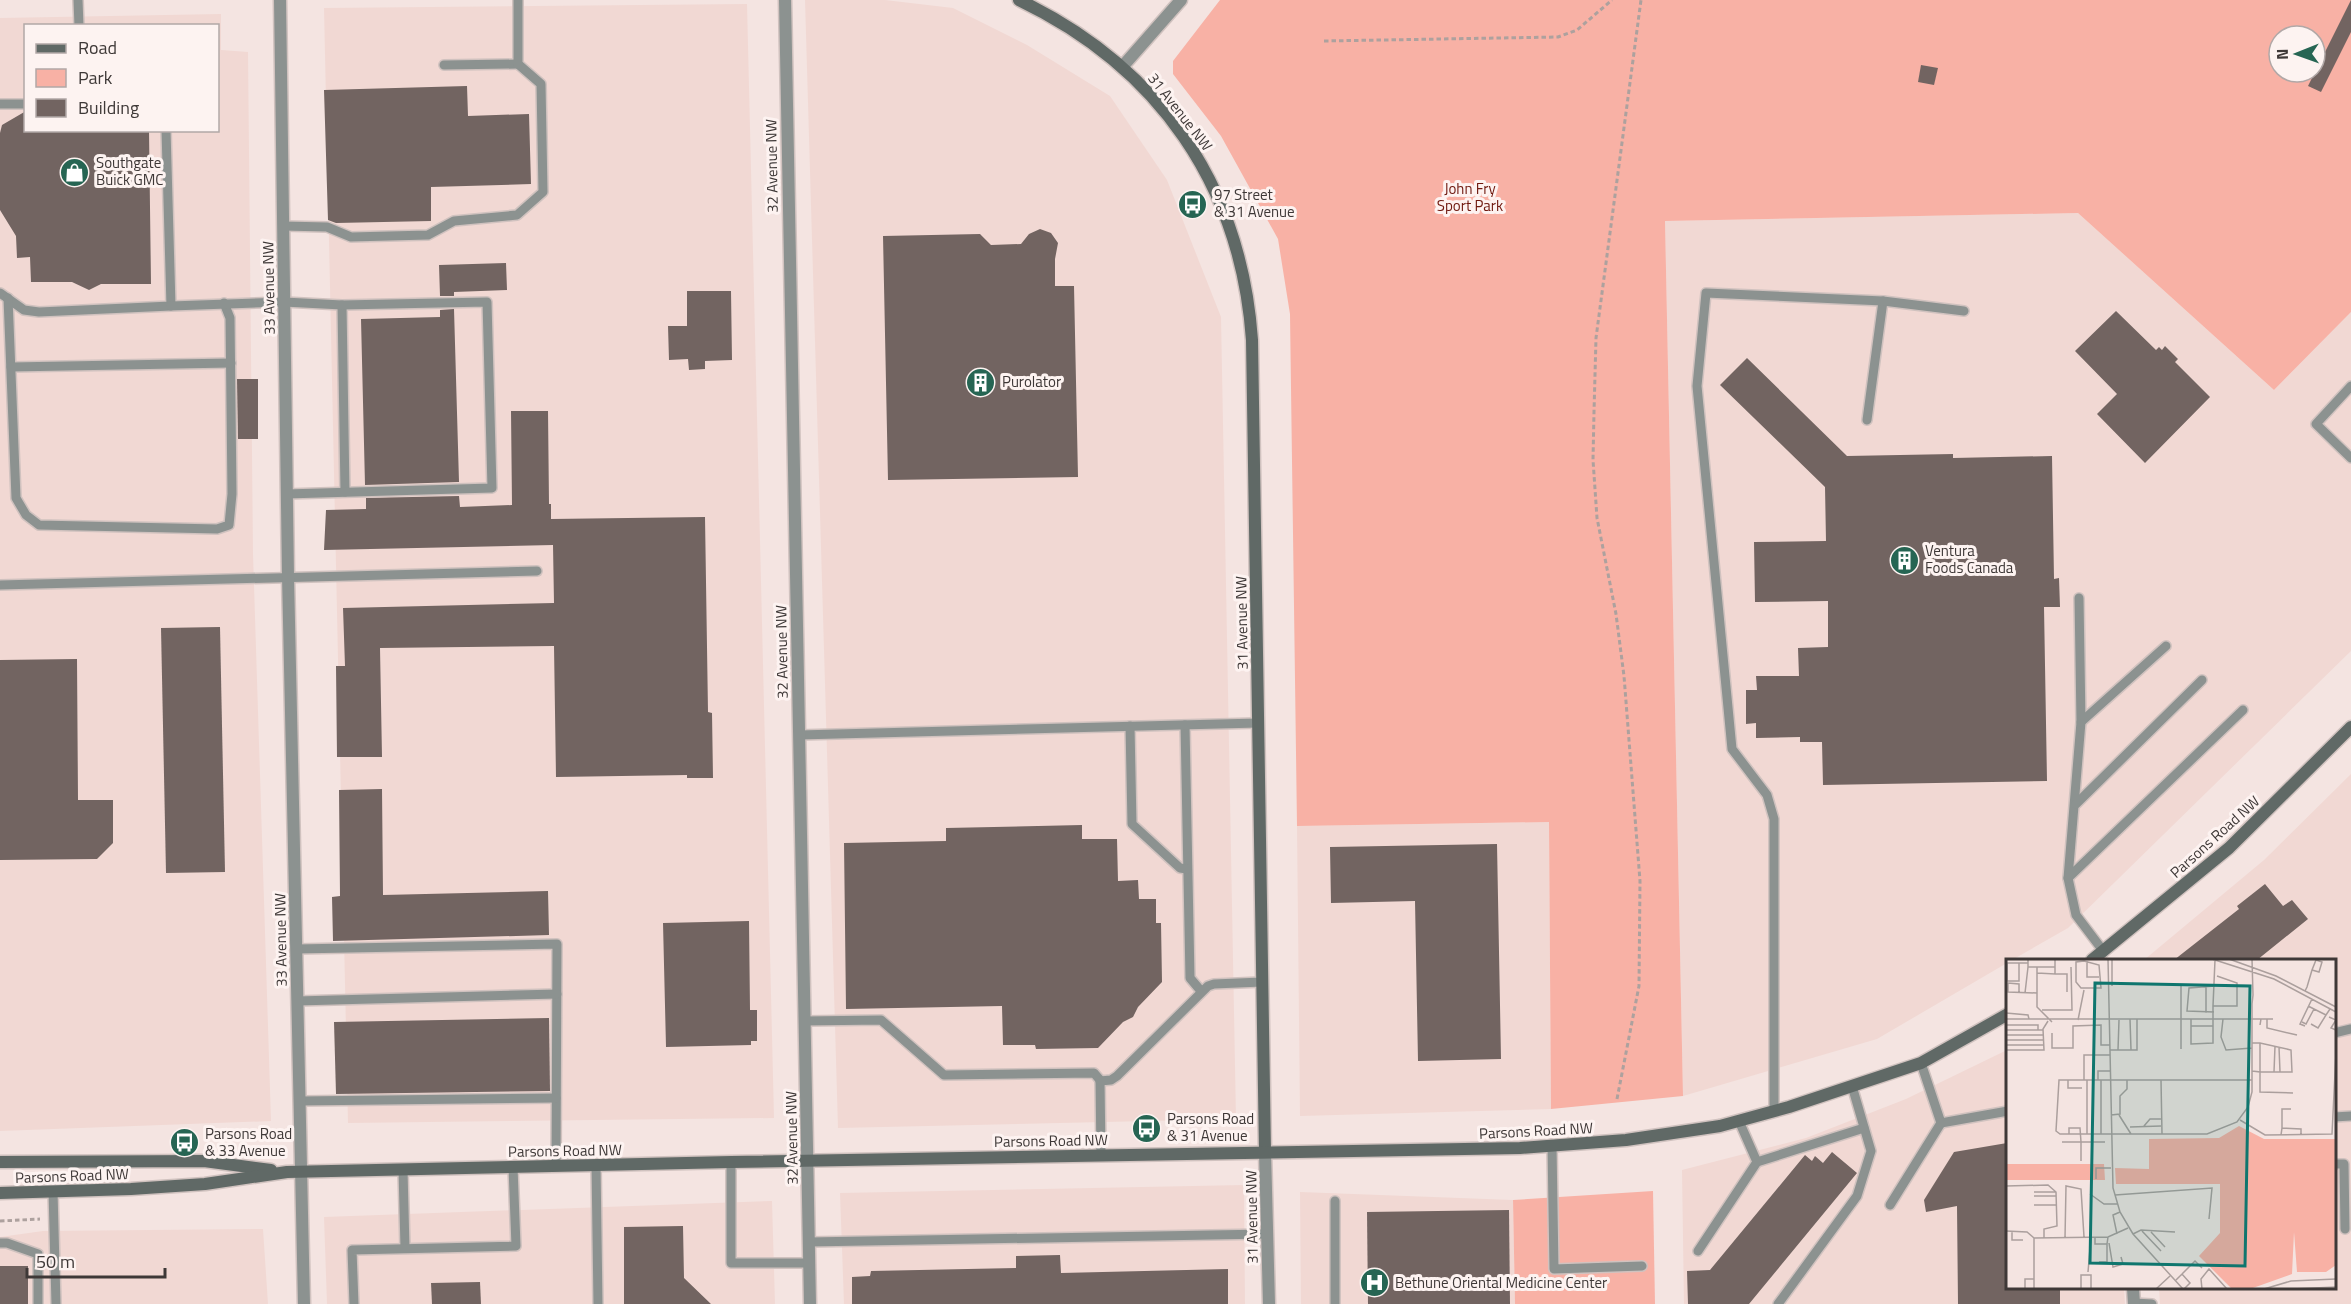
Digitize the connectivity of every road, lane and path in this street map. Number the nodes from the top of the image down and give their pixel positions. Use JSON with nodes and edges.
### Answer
{"nodes":[{"id":1,"x":78,"y":0,"type":"edge"},
{"id":2,"x":280,"y":0,"type":"edge"},
{"id":3,"x":518,"y":0,"type":"edge"},
{"id":4,"x":785,"y":0,"type":"edge"},
{"id":5,"x":1019,"y":0,"type":"edge"},
{"id":6,"x":1181,"y":0,"type":"edge"},
{"id":7,"x":1612,"y":0,"type":"edge"},
{"id":8,"x":1641,"y":0,"type":"edge"},
{"id":9,"x":79,"y":24,"type":"edge"},
{"id":10,"x":1324,"y":41,"type":"dead end"},
{"id":11,"x":518,"y":64,"type":"junction"},
{"id":12,"x":444,"y":65,"type":"dead end"},
{"id":13,"x":1123,"y":66,"type":"junction"},
{"id":14,"x":0,"y":104,"type":"edge"},
{"id":15,"x":24,"y":104,"type":"edge"},
{"id":16,"x":166,"y":132,"type":"edge"},
{"id":17,"x":283,"y":226,"type":"junction"},
{"id":18,"x":4,"y":295,"type":"edge"},
{"id":19,"x":1883,"y":301,"type":"junction"},
{"id":20,"x":284,"y":302,"type":"junction"},
{"id":21,"x":224,"y":303,"type":"junction"},
{"id":22,"x":342,"y":305,"type":"junction"},
{"id":23,"x":171,"y":306,"type":"junction"},
{"id":24,"x":1964,"y":311,"type":"dead end"},
{"id":25,"x":231,"y":363,"type":"junction"},
{"id":26,"x":11,"y":367,"type":"junction"},
{"id":27,"x":2351,"y":386,"type":"edge"},
{"id":28,"x":1866,"y":420,"type":"dead end"},
{"id":29,"x":2351,"y":458,"type":"edge"},
{"id":30,"x":345,"y":492,"type":"junction"},
{"id":31,"x":286,"y":494,"type":"junction"},
{"id":32,"x":537,"y":571,"type":"dead end"},
{"id":33,"x":288,"y":576,"type":"junction"},
{"id":34,"x":0,"y":585,"type":"edge"},
{"id":35,"x":2079,"y":598,"type":"dead end"},
{"id":36,"x":2166,"y":646,"type":"dead end"},
{"id":37,"x":2202,"y":680,"type":"dead end"},
{"id":38,"x":2242,"y":710,"type":"dead end"},
{"id":39,"x":2081,"y":722,"type":"junction"},
{"id":40,"x":1258,"y":723,"type":"junction"},
{"id":41,"x":1185,"y":725,"type":"junction"},
{"id":42,"x":1130,"y":726,"type":"junction"},
{"id":43,"x":2351,"y":727,"type":"edge"},
{"id":44,"x":799,"y":735,"type":"junction"},
{"id":45,"x":2076,"y":804,"type":"junction"},
{"id":46,"x":1187,"y":869,"type":"junction"},
{"id":47,"x":2068,"y":878,"type":"junction"},
{"id":48,"x":296,"y":949,"type":"junction"},
{"id":49,"x":2104,"y":952,"type":"junction"},
{"id":50,"x":2094,"y":959,"type":"edge"},
{"id":51,"x":1262,"y":982,"type":"junction"},
{"id":52,"x":1201,"y":991,"type":"junction"},
{"id":53,"x":557,"y":994,"type":"junction"},
{"id":54,"x":297,"y":1001,"type":"junction"},
{"id":55,"x":2006,"y":1015,"type":"edge"},
{"id":56,"x":804,"y":1021,"type":"junction"},
{"id":57,"x":2351,"y":1029,"type":"edge"},
{"id":58,"x":2336,"y":1033,"type":"edge"},
{"id":59,"x":1921,"y":1063,"type":"junction"},
{"id":60,"x":1100,"y":1081,"type":"junction"},
{"id":61,"x":1852,"y":1086,"type":"junction"},
{"id":62,"x":556,"y":1098,"type":"junction"},
{"id":63,"x":1617,"y":1099,"type":"dead end"},
{"id":64,"x":300,"y":1101,"type":"junction"},
{"id":65,"x":1774,"y":1111,"type":"junction"},
{"id":66,"x":2006,"y":1111,"type":"edge"},
{"id":67,"x":2351,"y":1116,"type":"edge"},
{"id":68,"x":2336,"y":1118,"type":"edge"},
{"id":69,"x":1738,"y":1121,"type":"junction"},
{"id":70,"x":1941,"y":1123,"type":"junction"},
{"id":71,"x":1864,"y":1128,"type":"junction"},
{"id":72,"x":1552,"y":1146,"type":"junction"},
{"id":73,"x":1265,"y":1152,"type":"junction"},
{"id":74,"x":1101,"y":1155,"type":"junction"},
{"id":75,"x":807,"y":1161,"type":"junction"},
{"id":76,"x":0,"y":1162,"type":"edge"},
{"id":77,"x":730,"y":1162,"type":"junction"},
{"id":78,"x":1756,"y":1162,"type":"junction"},
{"id":79,"x":2336,"y":1164,"type":"edge"},
{"id":80,"x":596,"y":1165,"type":"junction"},
{"id":81,"x":556,"y":1166,"type":"junction"},
{"id":82,"x":513,"y":1167,"type":"junction"},
{"id":83,"x":403,"y":1170,"type":"junction"},
{"id":84,"x":287,"y":1172,"type":"junction"},
{"id":85,"x":301,"y":1172,"type":"junction"},
{"id":86,"x":53,"y":1191,"type":"junction"},
{"id":87,"x":0,"y":1193,"type":"edge"},
{"id":88,"x":1335,"y":1201,"type":"dead end"},
{"id":89,"x":1890,"y":1205,"type":"dead end"},
{"id":90,"x":54,"y":1219,"type":"junction"},
{"id":91,"x":0,"y":1221,"type":"edge"},
{"id":92,"x":2345,"y":1229,"type":"dead end"},
{"id":93,"x":1267,"y":1234,"type":"junction"},
{"id":94,"x":809,"y":1242,"type":"junction"},
{"id":95,"x":0,"y":1243,"type":"edge"},
{"id":96,"x":405,"y":1248,"type":"junction"},
{"id":97,"x":1698,"y":1251,"type":"dead end"},
{"id":98,"x":809,"y":1263,"type":"junction"},
{"id":99,"x":1642,"y":1266,"type":"dead end"},
{"id":100,"x":2133,"y":1289,"type":"edge"},
{"id":101,"x":38,"y":1304,"type":"edge"},
{"id":102,"x":56,"y":1304,"type":"edge"},
{"id":103,"x":304,"y":1304,"type":"edge"},
{"id":104,"x":354,"y":1304,"type":"edge"},
{"id":105,"x":598,"y":1304,"type":"edge"},
{"id":106,"x":810,"y":1304,"type":"edge"},
{"id":107,"x":1269,"y":1304,"type":"edge"},
{"id":108,"x":1335,"y":1304,"type":"edge"},
{"id":109,"x":1778,"y":1304,"type":"edge"},
{"id":110,"x":2134,"y":1304,"type":"edge"},
{"id":111,"x":2152,"y":1304,"type":"edge"}],
"edges":[{"from":1,"to":9,"type":"lane"},
{"from":2,"to":17,"type":"street","name":"33 Avenue NW"},
{"from":3,"to":11,"type":"lane"},
{"from":4,"to":44,"type":"street","name":"32 Avenue NW"},
{"from":5,"to":13,"type":"main road","name":"31 Avenue NW"},
{"from":6,"to":13,"type":"street"},
{"from":7,"to":10,"type":"path"},
{"from":8,"to":63,"type":"path"},
{"from":11,"to":12,"type":"lane"},
{"from":11,"to":17,"type":"lane"},
{"from":13,"to":40,"type":"main road","name":"31 Avenue NW"},
{"from":14,"to":15,"type":"lane"},
{"from":16,"to":23,"type":"lane"},
{"from":17,"to":20,"type":"street","name":"33 Avenue NW"},
{"from":18,"to":23,"type":"lane"},
{"from":18,"to":26,"type":"lane"},
{"from":19,"to":24,"type":"lane"},
{"from":19,"to":28,"type":"lane"},
{"from":19,"to":65,"type":"lane"},
{"from":20,"to":21,"type":"lane"},
{"from":20,"to":22,"type":"lane"},
{"from":20,"to":31,"type":"street","name":"33 Avenue NW"},
{"from":21,"to":23,"type":"lane"},
{"from":21,"to":25,"type":"lane"},
{"from":22,"to":30,"type":"lane"},
{"from":22,"to":30,"type":"lane"},
{"from":25,"to":26,"type":"lane"},
{"from":25,"to":26,"type":"lane"},
{"from":27,"to":29,"type":"lane"},
{"from":30,"to":31,"type":"lane"},
{"from":31,"to":33,"type":"street","name":"33 Avenue NW"},
{"from":32,"to":33,"type":"lane"},
{"from":33,"to":34,"type":"lane"},
{"from":33,"to":48,"type":"street","name":"33 Avenue NW"},
{"from":35,"to":39,"type":"lane"},
{"from":36,"to":39,"type":"lane"},
{"from":37,"to":45,"type":"lane"},
{"from":38,"to":47,"type":"lane"},
{"from":39,"to":45,"type":"lane"},
{"from":40,"to":41,"type":"lane"},
{"from":40,"to":51,"type":"main road","name":"31 Avenue NW"},
{"from":41,"to":42,"type":"lane"},
{"from":41,"to":46,"type":"lane"},
{"from":42,"to":44,"type":"lane"},
{"from":42,"to":46,"type":"lane"},
{"from":43,"to":49,"type":"main road","name":"Parsons Road NW"},
{"from":44,"to":56,"type":"street","name":"32 Avenue NW"},
{"from":45,"to":47,"type":"lane"},
{"from":46,"to":52,"type":"lane"},
{"from":47,"to":49,"type":"lane"},
{"from":48,"to":53,"type":"lane"},
{"from":48,"to":54,"type":"street","name":"33 Avenue NW"},
{"from":49,"to":50,"type":"main road","name":"Parsons Road NW"},
{"from":51,"to":52,"type":"lane"},
{"from":51,"to":73,"type":"main road","name":"31 Avenue NW"},
{"from":52,"to":60,"type":"lane"},
{"from":53,"to":54,"type":"lane"},
{"from":53,"to":62,"type":"lane"},
{"from":54,"to":64,"type":"street","name":"33 Avenue NW"},
{"from":55,"to":59,"type":"main road","name":"Parsons Road NW"},
{"from":56,"to":60,"type":"lane"},
{"from":56,"to":75,"type":"street","name":"32 Avenue NW"},
{"from":57,"to":58,"type":"lane"},
{"from":59,"to":61,"type":"main road","name":"Parsons Road NW"},
{"from":59,"to":70,"type":"lane"},
{"from":60,"to":74,"type":"lane"},
{"from":61,"to":65,"type":"main road","name":"Parsons Road NW"},
{"from":61,"to":71,"type":"lane"},
{"from":62,"to":64,"type":"lane"},
{"from":62,"to":81,"type":"lane"},
{"from":64,"to":85,"type":"street","name":"33 Avenue NW"},
{"from":65,"to":69,"type":"main road","name":"Parsons Road NW"},
{"from":66,"to":70,"type":"lane"},
{"from":67,"to":68,"type":"lane"},
{"from":69,"to":72,"type":"main road","name":"Parsons Road NW"},
{"from":69,"to":78,"type":"lane"},
{"from":70,"to":89,"type":"lane"},
{"from":71,"to":78,"type":"lane"},
{"from":71,"to":109,"type":"lane"},
{"from":72,"to":73,"type":"main road","name":"Parsons Road NW"},
{"from":72,"to":99,"type":"lane"},
{"from":73,"to":74,"type":"main road","name":"Parsons Road NW"},
{"from":73,"to":93,"type":"street","name":"31 Avenue NW"},
{"from":74,"to":75,"type":"main road","name":"Parsons Road NW"},
{"from":75,"to":77,"type":"main road","name":"Parsons Road NW"},
{"from":75,"to":94,"type":"street","name":"32 Avenue NW"},
{"from":76,"to":84,"type":"main road","name":"Parsons Road NW"},
{"from":77,"to":80,"type":"main road","name":"Parsons Road NW"},
{"from":77,"to":98,"type":"lane"},
{"from":78,"to":97,"type":"lane"},
{"from":79,"to":92,"type":"lane"},
{"from":80,"to":81,"type":"main road","name":"Parsons Road NW"},
{"from":80,"to":105,"type":"lane"},
{"from":81,"to":82,"type":"main road","name":"Parsons Road NW"},
{"from":82,"to":83,"type":"main road","name":"Parsons Road NW"},
{"from":82,"to":96,"type":"lane"},
{"from":83,"to":85,"type":"main road","name":"Parsons Road NW"},
{"from":83,"to":96,"type":"lane"},
{"from":84,"to":85,"type":"main road","name":"Parsons Road NW"},
{"from":84,"to":86,"type":"main road","name":"Parsons Road NW"},
{"from":85,"to":103,"type":"street","name":"33 Avenue NW"},
{"from":86,"to":87,"type":"main road","name":"Parsons Road NW"},
{"from":86,"to":90,"type":"lane"},
{"from":88,"to":108,"type":"lane"},
{"from":90,"to":91,"type":"path"},
{"from":90,"to":102,"type":"lane"},
{"from":93,"to":94,"type":"lane"},
{"from":93,"to":107,"type":"street","name":"31 Avenue NW"},
{"from":94,"to":98,"type":"street","name":"32 Avenue NW"},
{"from":95,"to":101,"type":"lane"},
{"from":96,"to":104,"type":"lane"},
{"from":98,"to":106,"type":"street","name":"32 Avenue NW"},
{"from":100,"to":110,"type":"street"},
{"from":110,"to":111,"type":"lane"}]}
